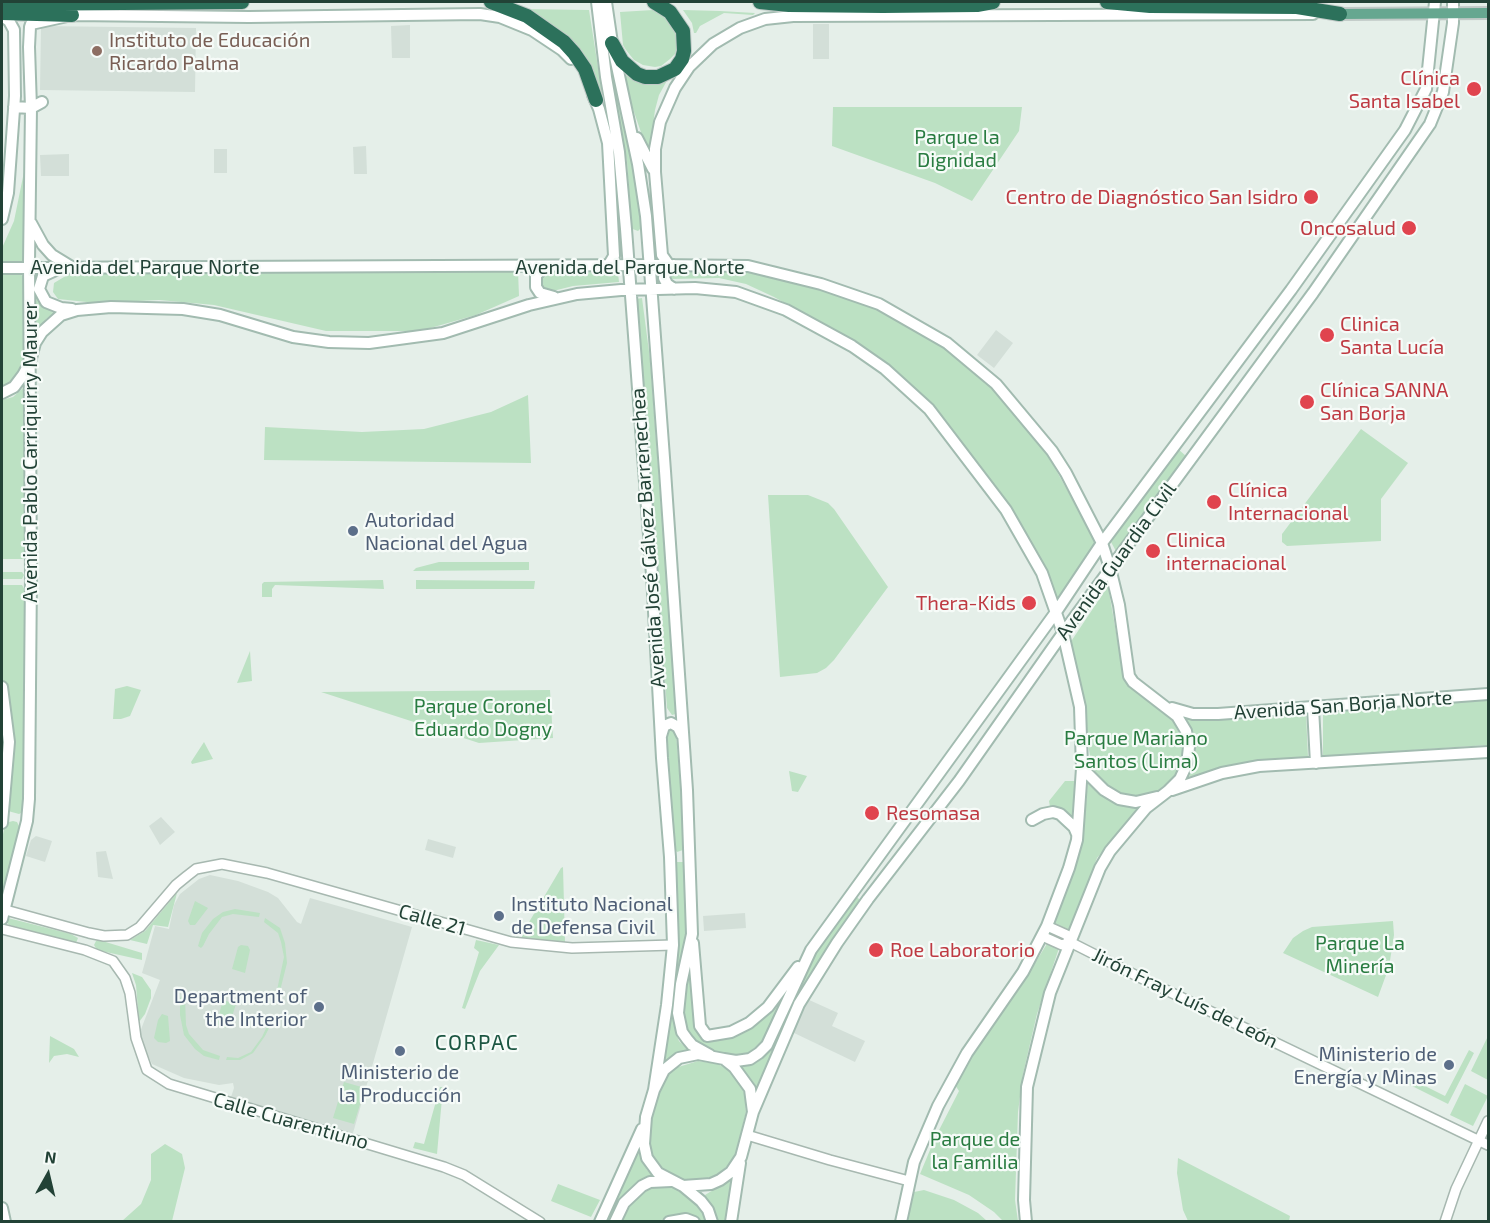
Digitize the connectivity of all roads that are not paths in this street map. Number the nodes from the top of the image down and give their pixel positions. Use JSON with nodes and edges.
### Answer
{"nodes":[{"id":1,"x":242,"y":2,"type":"edge"},
{"id":2,"x":491,"y":2,"type":"edge"},
{"id":3,"x":597,"y":2,"type":"edge"},
{"id":4,"x":606,"y":2,"type":"edge"},
{"id":5,"x":654,"y":2,"type":"edge"},
{"id":6,"x":760,"y":2,"type":"edge"},
{"id":7,"x":993,"y":2,"type":"edge"},
{"id":8,"x":1107,"y":2,"type":"edge"},
{"id":9,"x":2,"y":4,"type":"edge"},
{"id":10,"x":890,"y":6,"type":"junction"},
{"id":11,"x":1434,"y":7,"type":"edge"},
{"id":12,"x":1453,"y":7,"type":"edge"},
{"id":13,"x":1488,"y":13,"type":"edge"},
{"id":14,"x":2,"y":14,"type":"edge"},
{"id":15,"x":1340,"y":14,"type":"junction"},
{"id":16,"x":72,"y":15,"type":"junction"},
{"id":17,"x":856,"y":15,"type":"junction"},
{"id":18,"x":930,"y":16,"type":"junction"},
{"id":19,"x":604,"y":20,"type":"junction"},
{"id":20,"x":14,"y":38,"type":"junction"},
{"id":21,"x":30,"y":39,"type":"junction"},
{"id":22,"x":612,"y":43,"type":"junction"},
{"id":23,"x":596,"y":100,"type":"junction"},
{"id":24,"x":14,"y":102,"type":"junction"},
{"id":25,"x":31,"y":102,"type":"junction"},
{"id":26,"x":630,"y":126,"type":"junction"},
{"id":27,"x":608,"y":143,"type":"junction"},
{"id":28,"x":655,"y":172,"type":"junction"},
{"id":29,"x":1370,"y":180,"type":"junction"},
{"id":30,"x":656,"y":185,"type":"junction"},
{"id":31,"x":1384,"y":191,"type":"junction"},
{"id":32,"x":623,"y":194,"type":"junction"},
{"id":33,"x":612,"y":215,"type":"junction"},
{"id":34,"x":646,"y":216,"type":"junction"},
{"id":35,"x":2,"y":219,"type":"edge"},
{"id":36,"x":29,"y":220,"type":"junction"},
{"id":37,"x":647,"y":228,"type":"junction"},
{"id":38,"x":626,"y":229,"type":"junction"},
{"id":39,"x":650,"y":265,"type":"junction"},
{"id":40,"x":672,"y":265,"type":"junction"},
{"id":41,"x":546,"y":266,"type":"junction"},
{"id":42,"x":609,"y":266,"type":"junction"},
{"id":43,"x":629,"y":266,"type":"junction"},
{"id":44,"x":29,"y":267,"type":"junction"},
{"id":45,"x":68,"y":267,"type":"junction"},
{"id":46,"x":2,"y":268,"type":"edge"},
{"id":47,"x":674,"y":289,"type":"junction"},
{"id":48,"x":630,"y":290,"type":"junction"},
{"id":49,"x":652,"y":290,"type":"junction"},
{"id":50,"x":558,"y":298,"type":"junction"},
{"id":51,"x":77,"y":310,"type":"junction"},
{"id":52,"x":30,"y":362,"type":"junction"},
{"id":53,"x":2,"y":393,"type":"edge"},
{"id":54,"x":1102,"y":543,"type":"junction"},
{"id":55,"x":1110,"y":568,"type":"junction"},
{"id":56,"x":1056,"y":612,"type":"junction"},
{"id":57,"x":1063,"y":633,"type":"junction"},
{"id":58,"x":2,"y":687,"type":"edge"},
{"id":59,"x":1488,"y":694,"type":"edge"},
{"id":60,"x":659,"y":704,"type":"junction"},
{"id":61,"x":1164,"y":704,"type":"junction"},
{"id":62,"x":680,"y":706,"type":"junction"},
{"id":63,"x":1313,"y":708,"type":"junction"},
{"id":64,"x":660,"y":738,"type":"junction"},
{"id":65,"x":683,"y":738,"type":"junction"},
{"id":66,"x":1488,"y":752,"type":"edge"},
{"id":67,"x":1316,"y":763,"type":"junction"},
{"id":68,"x":1082,"y":768,"type":"junction"},
{"id":69,"x":1163,"y":794,"type":"junction"},
{"id":70,"x":1032,"y":820,"type":"dead end"},
{"id":71,"x":2,"y":823,"type":"edge"},
{"id":72,"x":1077,"y":836,"type":"junction"},
{"id":73,"x":689,"y":856,"type":"junction"},
{"id":74,"x":670,"y":857,"type":"junction"},
{"id":75,"x":2,"y":913,"type":"edge"},
{"id":76,"x":2,"y":929,"type":"edge"},
{"id":77,"x":1044,"y":931,"type":"junction"},
{"id":78,"x":89,"y":933,"type":"junction"},
{"id":79,"x":692,"y":934,"type":"junction"},
{"id":80,"x":1070,"y":942,"type":"junction"},
{"id":81,"x":673,"y":945,"type":"junction"},
{"id":82,"x":811,"y":950,"type":"junction"},
{"id":83,"x":85,"y":951,"type":"junction"},
{"id":84,"x":710,"y":1055,"type":"junction"},
{"id":85,"x":724,"y":1059,"type":"junction"},
{"id":86,"x":654,"y":1090,"type":"junction"},
{"id":87,"x":753,"y":1112,"type":"junction"},
{"id":88,"x":646,"y":1117,"type":"junction"},
{"id":89,"x":1488,"y":1121,"type":"edge"},
{"id":90,"x":747,"y":1135,"type":"junction"},
{"id":91,"x":1479,"y":1141,"type":"junction"},
{"id":92,"x":1488,"y":1145,"type":"edge"},
{"id":93,"x":741,"y":1157,"type":"junction"},
{"id":94,"x":909,"y":1180,"type":"junction"},
{"id":95,"x":672,"y":1181,"type":"junction"},
{"id":96,"x":683,"y":1186,"type":"junction"},
{"id":97,"x":2,"y":1208,"type":"edge"},
{"id":98,"x":5,"y":1221,"type":"edge"},
{"id":99,"x":540,"y":1221,"type":"edge"},
{"id":100,"x":600,"y":1221,"type":"edge"},
{"id":101,"x":615,"y":1221,"type":"edge"},
{"id":102,"x":669,"y":1221,"type":"edge"},
{"id":103,"x":694,"y":1221,"type":"edge"},
{"id":104,"x":712,"y":1221,"type":"edge"},
{"id":105,"x":731,"y":1221,"type":"edge"},
{"id":106,"x":901,"y":1221,"type":"edge"},
{"id":107,"x":1026,"y":1221,"type":"edge"},
{"id":108,"x":1445,"y":1221,"type":"edge"}],
"edges":[{"from":1,"to":9,"type":"highway"},
{"from":2,"to":23,"type":"highway"},
{"from":3,"to":19,"type":"main road","name":"Avenida José Gálvez Barrenechea"},
{"from":4,"to":19,"type":"main road","name":"Avenida José Gálvez Barrenechea"},
{"from":5,"to":22,"type":"highway"},
{"from":6,"to":10,"type":"highway"},
{"from":7,"to":10,"type":"highway"},
{"from":8,"to":15,"type":"highway"},
{"from":10,"to":17,"type":"highway"},
{"from":10,"to":18,"type":"highway"},
{"from":11,"to":12,"type":"main road"},
{"from":11,"to":15,"type":"main road"},
{"from":11,"to":29,"type":"main road","name":"Avenida Guardia Civil"},
{"from":12,"to":13,"type":"main road"},
{"from":12,"to":31,"type":"main road","name":"Avenida Guardia Civil"},
{"from":14,"to":16,"type":"highway"},
{"from":14,"to":20,"type":"main road"},
{"from":15,"to":18,"type":"main road"},
{"from":16,"to":21,"type":"main road"},
{"from":16,"to":23,"type":"main road"},
{"from":17,"to":18,"type":"main road"},
{"from":17,"to":28,"type":"main road"},
{"from":19,"to":22,"type":"main road","name":"Avenida José Gálvez Barrenechea"},
{"from":19,"to":32,"type":"main road","name":"Avenida José Gálvez Barrenechea"},
{"from":20,"to":21,"type":"main road"},
{"from":20,"to":24,"type":"main road"},
{"from":21,"to":25,"type":"main road","name":"Avenida Pablo Carriquirry Maurer"},
{"from":22,"to":26,"type":"main road","name":"Avenida José Gálvez Barrenechea"},
{"from":23,"to":27,"type":"main road"},
{"from":24,"to":25,"type":"main road"},
{"from":24,"to":35,"type":"main road"},
{"from":25,"to":36,"type":"main road","name":"Avenida Pablo Carriquirry Maurer"},
{"from":26,"to":28,"type":"main road"},
{"from":26,"to":34,"type":"main road","name":"Avenida José Gálvez Barrenechea"},
{"from":27,"to":32,"type":"main road"},
{"from":27,"to":33,"type":"main road"},
{"from":28,"to":30,"type":"main road"},
{"from":29,"to":31,"type":"main road"},
{"from":29,"to":54,"type":"main road","name":"Avenida Guardia Civil"},
{"from":30,"to":34,"type":"main road"},
{"from":30,"to":40,"type":"main road"},
{"from":31,"to":55,"type":"main road","name":"Avenida Guardia Civil"},
{"from":32,"to":33,"type":"main road"},
{"from":32,"to":38,"type":"main road","name":"Avenida José Gálvez Barrenechea"},
{"from":33,"to":42,"type":"main road"},
{"from":34,"to":37,"type":"main road","name":"Avenida José Gálvez Barrenechea"},
{"from":36,"to":44,"type":"main road","name":"Avenida Pablo Carriquirry Maurer"},
{"from":36,"to":45,"type":"main road"},
{"from":37,"to":38,"type":"main road"},
{"from":37,"to":39,"type":"main road","name":"Avenida José Gálvez Barrenechea"},
{"from":38,"to":43,"type":"main road","name":"Avenida José Gálvez Barrenechea"},
{"from":39,"to":40,"type":"main road","name":"Avenida del Parque Norte"},
{"from":39,"to":43,"type":"main road","name":"Avenida del Parque Norte"},
{"from":39,"to":49,"type":"main road","name":"Avenida José Gálvez Barrenechea"},
{"from":40,"to":47,"type":"main road"},
{"from":40,"to":54,"type":"main road","name":"Avenida del Parque Norte"},
{"from":41,"to":42,"type":"main road","name":"Avenida del Parque Norte"},
{"from":41,"to":45,"type":"main road","name":"Avenida del Parque Norte"},
{"from":41,"to":50,"type":"main road"},
{"from":42,"to":43,"type":"main road","name":"Avenida del Parque Norte"},
{"from":43,"to":48,"type":"main road","name":"Avenida José Gálvez Barrenechea"},
{"from":44,"to":45,"type":"main road","name":"Avenida del Parque Norte"},
{"from":44,"to":46,"type":"main road","name":"Avenida del Parque Norte"},
{"from":44,"to":52,"type":"main road","name":"Avenida Pablo Carriquirry Maurer"},
{"from":45,"to":51,"type":"main road"},
{"from":47,"to":49,"type":"main road","name":"Avenida del Parque Norte"},
{"from":47,"to":56,"type":"main road","name":"Avenida del Parque Norte"},
{"from":48,"to":49,"type":"main road","name":"Avenida del Parque Norte"},
{"from":48,"to":50,"type":"main road","name":"Avenida del Parque Norte"},
{"from":48,"to":60,"type":"main road","name":"Avenida José Gálvez Barrenechea"},
{"from":49,"to":62,"type":"main road","name":"Avenida José Gálvez Barrenechea"},
{"from":50,"to":51,"type":"main road","name":"Avenida del Parque Norte"},
{"from":51,"to":52,"type":"main road","name":"Avenida del Parque Norte"},
{"from":52,"to":53,"type":"main road","name":"Avenida del Parque Norte"},
{"from":52,"to":75,"type":"main road","name":"Avenida Pablo Carriquirry Maurer"},
{"from":54,"to":55,"type":"main road","name":"Avenida del Parque Norte"},
{"from":54,"to":56,"type":"main road","name":"Avenida Guardia Civil"},
{"from":55,"to":57,"type":"main road","name":"Avenida Guardia Civil"},
{"from":55,"to":61,"type":"main road","name":"Avenida del Parque Norte"},
{"from":56,"to":57,"type":"main road","name":"Avenida del Parque Norte"},
{"from":56,"to":82,"type":"main road","name":"Avenida Guardia Civil"},
{"from":57,"to":68,"type":"main road","name":"Avenida del Parque Norte"},
{"from":57,"to":87,"type":"main road","name":"Avenida Guardia Civil"},
{"from":58,"to":71,"type":"main road"},
{"from":59,"to":63,"type":"main road","name":"Avenida San Borja Norte"},
{"from":60,"to":62,"type":"main road"},
{"from":60,"to":64,"type":"main road","name":"Avenida José Gálvez Barrenechea"},
{"from":61,"to":63,"type":"main road","name":"Avenida San Borja Norte"},
{"from":61,"to":69,"type":"main road","name":"Avenida del Parque Norte"},
{"from":62,"to":65,"type":"main road","name":"Avenida José Gálvez Barrenechea"},
{"from":63,"to":67,"type":"main road"},
{"from":64,"to":65,"type":"main road"},
{"from":64,"to":74,"type":"main road","name":"Avenida José Gálvez Barrenechea"},
{"from":65,"to":73,"type":"main road","name":"Avenida José Gálvez Barrenechea"},
{"from":66,"to":67,"type":"main road"},
{"from":67,"to":69,"type":"main road"},
{"from":68,"to":69,"type":"main road"},
{"from":68,"to":72,"type":"main road","name":"Avenida del Parque Norte"},
{"from":69,"to":80,"type":"main road"},
{"from":70,"to":72,"type":"main road"},
{"from":72,"to":77,"type":"main road","name":"Avenida del Parque Norte"},
{"from":73,"to":74,"type":"main road"},
{"from":73,"to":79,"type":"main road","name":"Avenida José Gálvez Barrenechea"},
{"from":74,"to":81,"type":"main road","name":"Avenida José Gálvez Barrenechea"},
{"from":75,"to":78,"type":"street"},
{"from":76,"to":83,"type":"street"},
{"from":77,"to":80,"type":"street","name":"Jirón Fray Luís de León"},
{"from":77,"to":94,"type":"main road","name":"Avenida del Parque Norte"},
{"from":78,"to":81,"type":"street","name":"Calle 21"},
{"from":78,"to":83,"type":"street"},
{"from":79,"to":82,"type":"main road"},
{"from":79,"to":84,"type":"main road","name":"Avenida José Gálvez Barrenechea"},
{"from":80,"to":91,"type":"street","name":"Jirón Fray Luís de León"},
{"from":80,"to":107,"type":"main road"},
{"from":81,"to":86,"type":"main road","name":"Avenida José Gálvez Barrenechea"},
{"from":82,"to":85,"type":"main road","name":"Avenida Guardia Civil"},
{"from":83,"to":99,"type":"street","name":"Calle Cuarentiuno"},
{"from":84,"to":85,"type":"main road"},
{"from":84,"to":86,"type":"main road"},
{"from":85,"to":87,"type":"main road"},
{"from":86,"to":88,"type":"main road"},
{"from":87,"to":90,"type":"main road"},
{"from":88,"to":95,"type":"main road"},
{"from":88,"to":100,"type":"main road"},
{"from":89,"to":91,"type":"street"},
{"from":90,"to":93,"type":"main road"},
{"from":90,"to":94,"type":"street"},
{"from":91,"to":92,"type":"street","name":"Jirón Fray Luís de León"},
{"from":91,"to":108,"type":"street"},
{"from":93,"to":96,"type":"main road"},
{"from":93,"to":105,"type":"main road"},
{"from":94,"to":106,"type":"main road","name":"Avenida del Parque Norte"},
{"from":95,"to":96,"type":"main road"},
{"from":95,"to":101,"type":"main road"},
{"from":96,"to":104,"type":"main road"},
{"from":97,"to":98,"type":"main road"},
{"from":102,"to":103,"type":"main road"}]}
